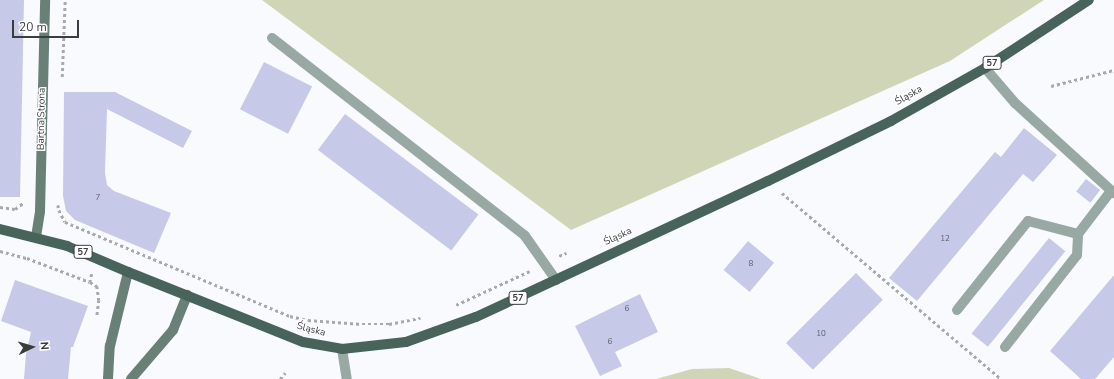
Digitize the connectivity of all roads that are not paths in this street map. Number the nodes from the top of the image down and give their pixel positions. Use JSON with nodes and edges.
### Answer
{"nodes":[{"id":1,"x":45,"y":0,"type":"edge"},
{"id":2,"x":1089,"y":0,"type":"edge"},
{"id":3,"x":272,"y":38,"type":"dead end"},
{"id":4,"x":985,"y":68,"type":"junction"},
{"id":5,"x":1112,"y":192,"type":"edge"},
{"id":6,"x":0,"y":229,"type":"edge"},
{"id":7,"x":1078,"y":234,"type":"junction"},
{"id":8,"x":36,"y":237,"type":"junction"},
{"id":9,"x":128,"y":272,"type":"junction"},
{"id":10,"x":556,"y":280,"type":"junction"},
{"id":11,"x":187,"y":295,"type":"junction"},
{"id":12,"x":956,"y":310,"type":"dead end"},
{"id":13,"x":1005,"y":347,"type":"dead end"},
{"id":14,"x":342,"y":349,"type":"junction"},
{"id":15,"x":108,"y":379,"type":"edge"},
{"id":16,"x":131,"y":379,"type":"edge"},
{"id":17,"x":347,"y":379,"type":"edge"}],
"edges":[{"from":1,"to":8,"type":"street","name":"Bartna Strona"},
{"from":2,"to":4,"type":"main road","name":"Śląska","number":"57"},
{"from":3,"to":10,"type":"street"},
{"from":4,"to":5,"type":"street"},
{"from":4,"to":10,"type":"main road","name":"Śląska","number":"57"},
{"from":5,"to":7,"type":"street"},
{"from":6,"to":8,"type":"main road","number":"57"},
{"from":7,"to":12,"type":"street"},
{"from":7,"to":13,"type":"street"},
{"from":8,"to":9,"type":"main road","number":"57"},
{"from":9,"to":11,"type":"main road","name":"Śląska","number":"57"},
{"from":9,"to":15,"type":"street"},
{"from":10,"to":14,"type":"main road","name":"Śląska","number":"57"},
{"from":11,"to":14,"type":"main road","name":"Śląska","number":"57"},
{"from":11,"to":16,"type":"street"},
{"from":14,"to":17,"type":"street"}]}
